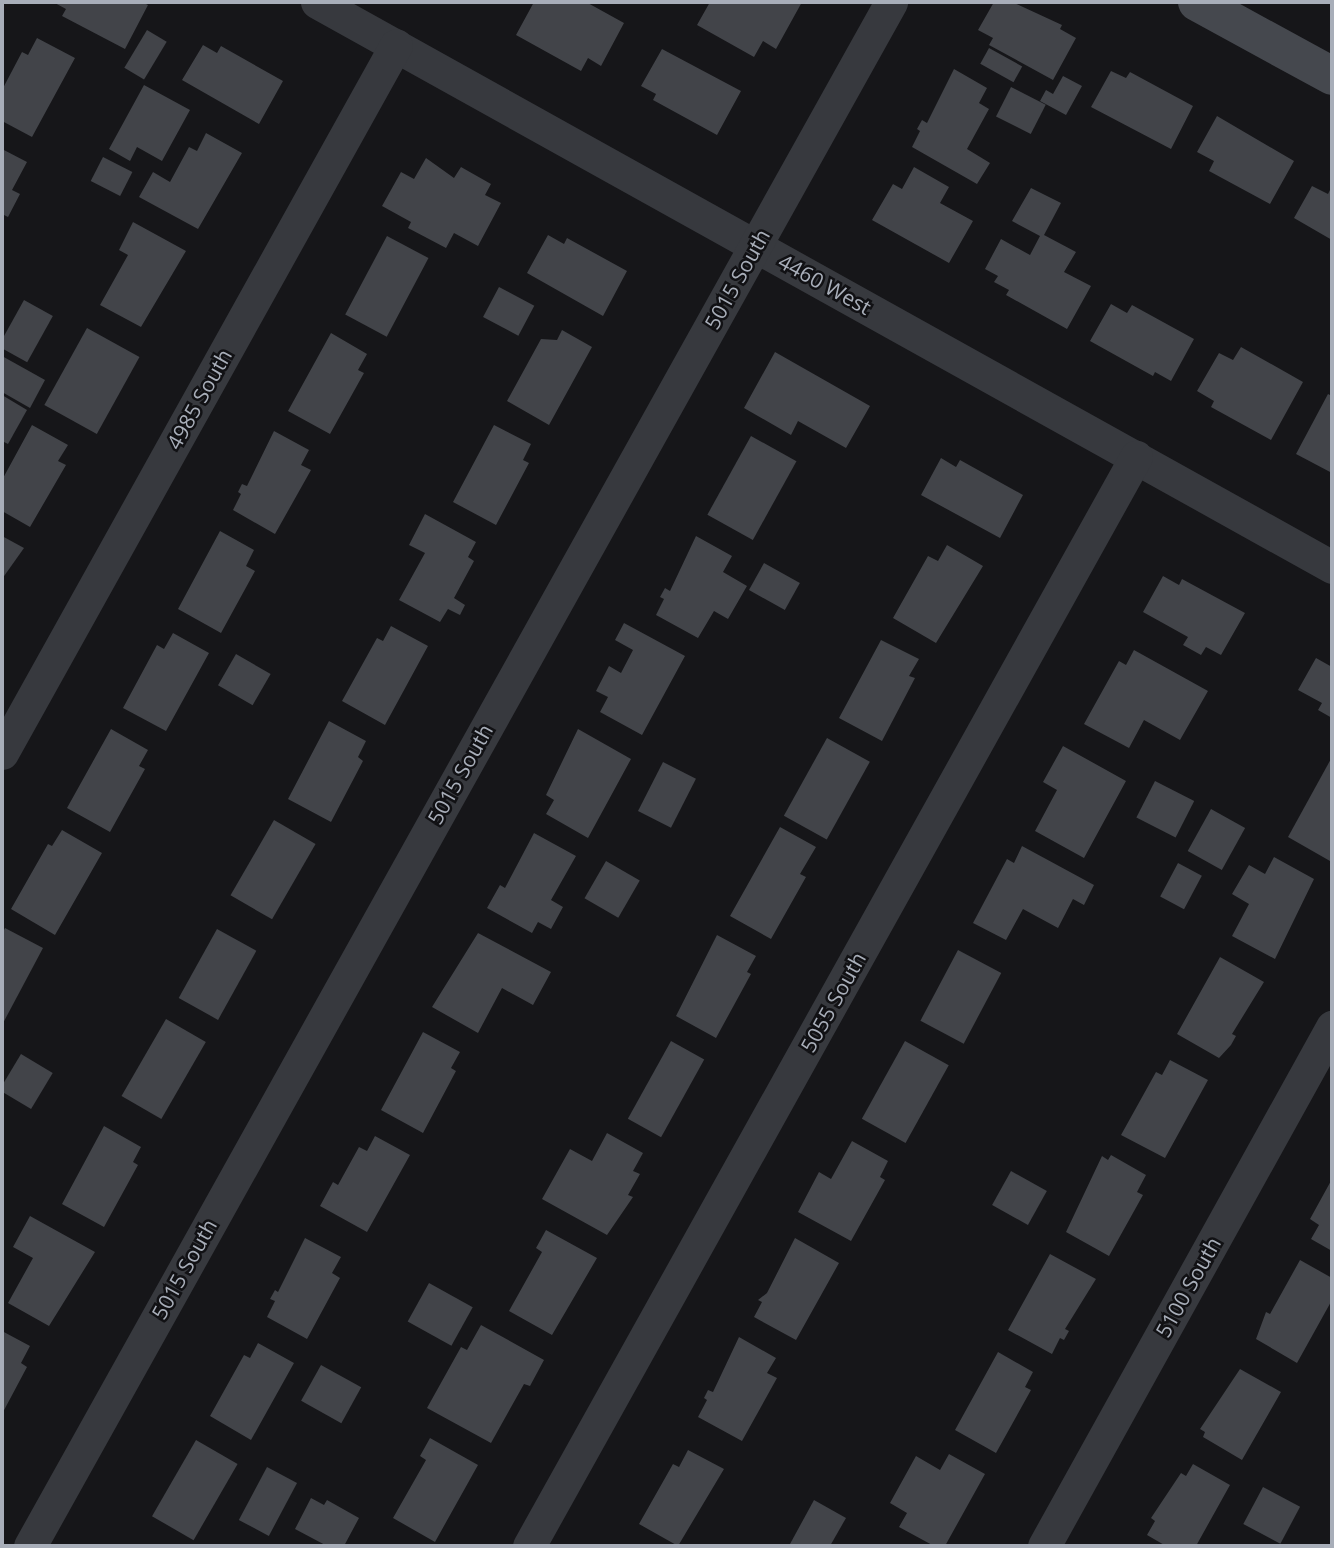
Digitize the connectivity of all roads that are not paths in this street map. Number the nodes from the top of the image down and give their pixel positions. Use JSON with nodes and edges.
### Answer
{"nodes":[{"id":1,"x":317,"y":2,"type":"edge"},
{"id":2,"x":891,"y":2,"type":"edge"},
{"id":3,"x":1197,"y":2,"type":"edge"},
{"id":4,"x":396,"y":46,"type":"junction"},
{"id":5,"x":1332,"y":76,"type":"edge"},
{"id":6,"x":755,"y":245,"type":"junction"},
{"id":7,"x":1136,"y":457,"type":"junction"},
{"id":8,"x":1332,"y":566,"type":"edge"},
{"id":9,"x":2,"y":753,"type":"edge"},
{"id":10,"x":1332,"y":1027,"type":"edge"},
{"id":11,"x":30,"y":1546,"type":"edge"},
{"id":12,"x":529,"y":1546,"type":"edge"},
{"id":13,"x":1044,"y":1546,"type":"edge"}],
"edges":[{"from":1,"to":4,"type":"street","name":"4460 West"},
{"from":2,"to":6,"type":"street","name":"5015 South"},
{"from":3,"to":5,"type":"street"},
{"from":4,"to":6,"type":"street","name":"4460 West"},
{"from":4,"to":9,"type":"street","name":"4985 South"},
{"from":6,"to":7,"type":"street","name":"4460 West"},
{"from":6,"to":11,"type":"street","name":"5015 South"},
{"from":7,"to":8,"type":"street","name":"4460 West"},
{"from":7,"to":12,"type":"street","name":"5055 South"},
{"from":10,"to":13,"type":"street","name":"5100 South"}]}
